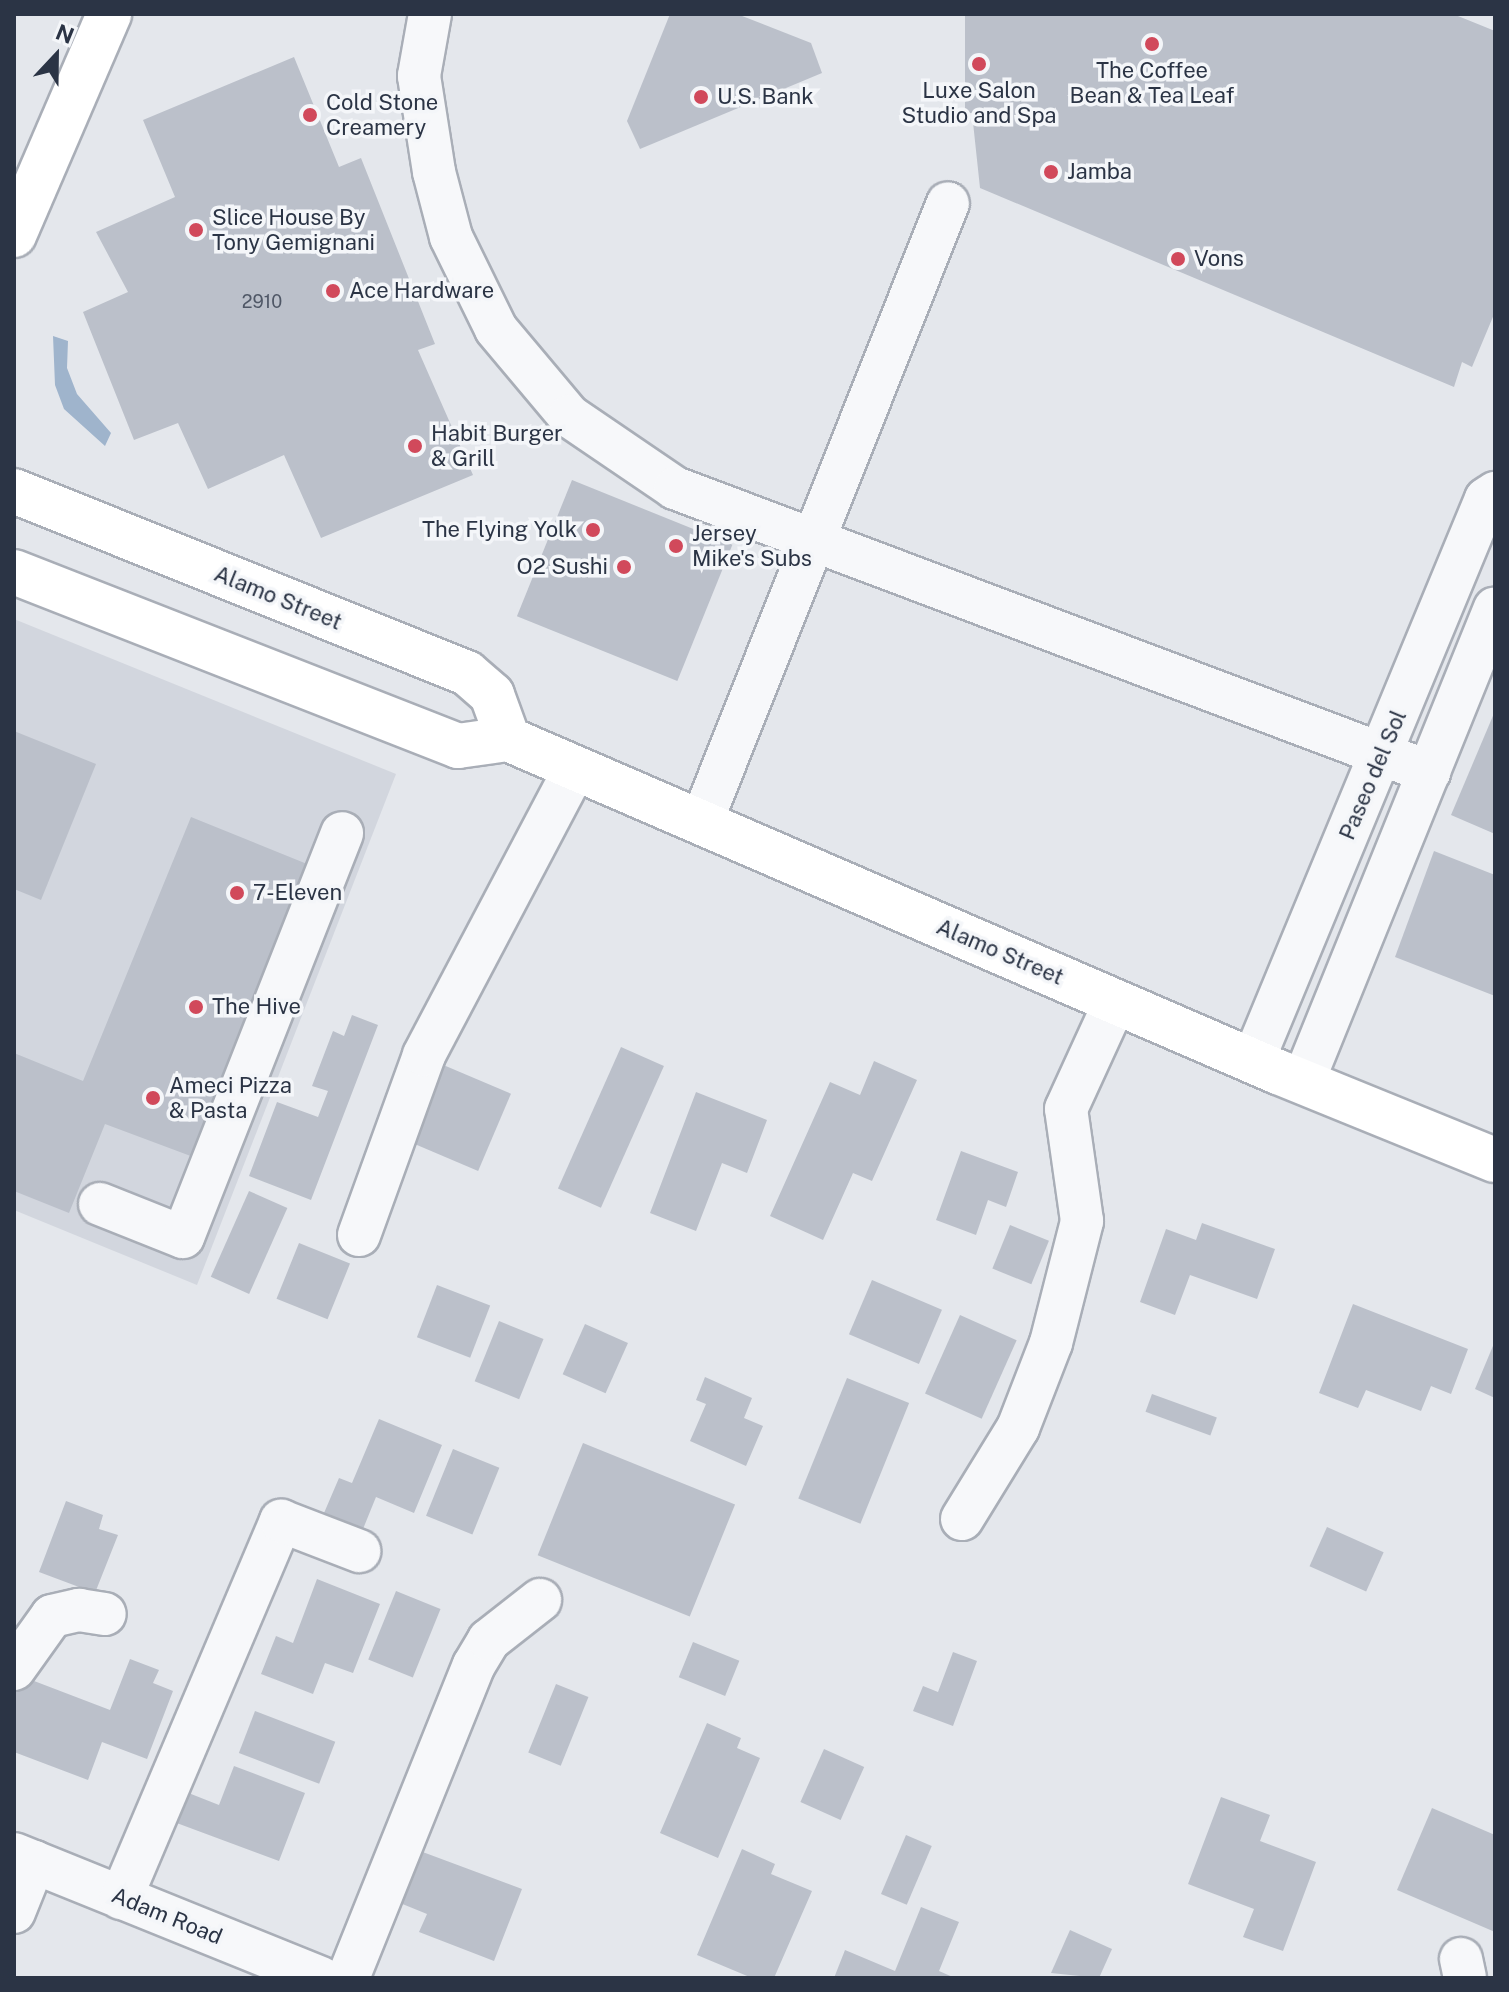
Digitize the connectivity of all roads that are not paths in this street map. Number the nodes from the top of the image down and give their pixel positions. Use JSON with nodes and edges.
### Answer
{"nodes":[{"id":1,"x":109,"y":14,"type":"edge"},
{"id":2,"x":430,"y":14,"type":"edge"},
{"id":3,"x":948,"y":203,"type":"dead end"},
{"id":4,"x":14,"y":235,"type":"edge"},
{"id":5,"x":14,"y":491,"type":"edge"},
{"id":6,"x":1495,"y":493,"type":"edge"},
{"id":7,"x":814,"y":540,"type":"junction"},
{"id":8,"x":14,"y":572,"type":"edge"},
{"id":9,"x":1495,"y":608,"type":"edge"},
{"id":10,"x":508,"y":739,"type":"junction"},
{"id":11,"x":1383,"y":753,"type":"junction"},
{"id":12,"x":575,"y":768,"type":"junction"},
{"id":13,"x":1429,"y":772,"type":"junction"},
{"id":14,"x":701,"y":823,"type":"junction"},
{"id":15,"x":342,"y":833,"type":"dead end"},
{"id":16,"x":1115,"y":1002,"type":"junction"},
{"id":17,"x":1253,"y":1061,"type":"junction"},
{"id":18,"x":1303,"y":1082,"type":"junction"},
{"id":19,"x":1495,"y":1160,"type":"edge"},
{"id":20,"x":100,"y":1204,"type":"dead end"},
{"id":21,"x":359,"y":1235,"type":"dead end"},
{"id":22,"x":962,"y":1519,"type":"dead end"},
{"id":23,"x":359,"y":1551,"type":"dead end"},
{"id":24,"x":540,"y":1600,"type":"dead end"},
{"id":25,"x":105,"y":1614,"type":"dead end"},
{"id":26,"x":14,"y":1669,"type":"edge"},
{"id":27,"x":24,"y":1858,"type":"edge"},
{"id":28,"x":121,"y":1898,"type":"junction"},
{"id":29,"x":14,"y":1912,"type":"edge"},
{"id":30,"x":294,"y":1973,"type":"edge"},
{"id":31,"x":348,"y":1978,"type":"edge"}],
"edges":[{"from":1,"to":4,"type":"main road"},
{"from":2,"to":7,"type":"street"},
{"from":3,"to":7,"type":"street"},
{"from":5,"to":10,"type":"main road","name":"Alamo Street"},
{"from":6,"to":11,"type":"street","name":"Paseo del Sol"},
{"from":7,"to":11,"type":"street"},
{"from":7,"to":14,"type":"street"},
{"from":8,"to":10,"type":"main road"},
{"from":9,"to":13,"type":"street"},
{"from":10,"to":12,"type":"main road","name":"Alamo Street"},
{"from":11,"to":13,"type":"street"},
{"from":11,"to":17,"type":"street","name":"Paseo del Sol"},
{"from":12,"to":14,"type":"main road","name":"Alamo Street"},
{"from":12,"to":21,"type":"street"},
{"from":13,"to":18,"type":"street"},
{"from":14,"to":16,"type":"main road","name":"Alamo Street"},
{"from":15,"to":20,"type":"street"},
{"from":16,"to":17,"type":"main road","name":"Alamo Street"},
{"from":16,"to":22,"type":"street"},
{"from":17,"to":18,"type":"main road","name":"Alamo Street"},
{"from":18,"to":19,"type":"main road","name":"Alamo Street"},
{"from":23,"to":28,"type":"street"},
{"from":24,"to":31,"type":"street"},
{"from":25,"to":26,"type":"street"},
{"from":27,"to":28,"type":"street","name":"Adam Road"},
{"from":27,"to":29,"type":"street"},
{"from":28,"to":30,"type":"street","name":"Adam Road"}]}
